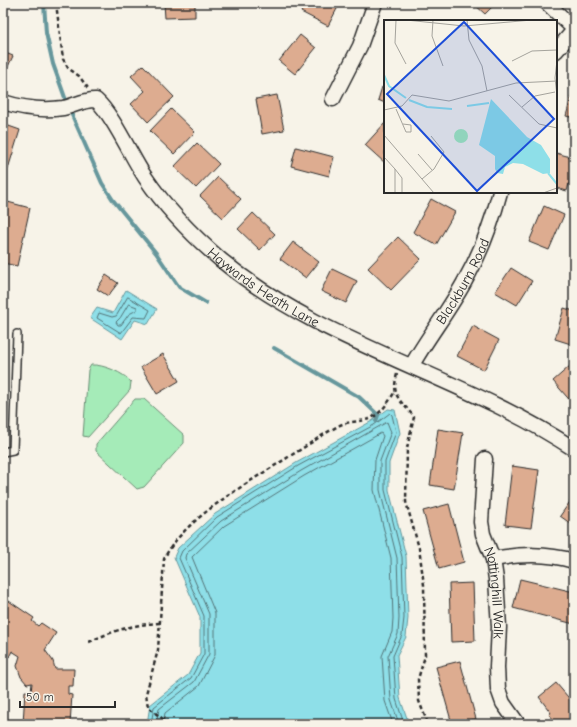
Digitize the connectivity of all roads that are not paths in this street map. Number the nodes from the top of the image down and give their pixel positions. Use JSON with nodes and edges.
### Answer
{"nodes":[{"id":1,"x":375,"y":3,"type":"edge"},
{"id":2,"x":547,"y":3,"type":"edge"},
{"id":3,"x":574,"y":29,"type":"edge"},
{"id":4,"x":557,"y":50,"type":"edge"},
{"id":5,"x":333,"y":99,"type":"dead end"},
{"id":6,"x":3,"y":102,"type":"edge"},
{"id":7,"x":500,"y":193,"type":"edge"},
{"id":8,"x":17,"y":334,"type":"dead end"},
{"id":9,"x":412,"y":365,"type":"junction"},
{"id":10,"x":574,"y":449,"type":"edge"},
{"id":11,"x":3,"y":452,"type":"edge"},
{"id":12,"x":485,"y":459,"type":"dead end"},
{"id":13,"x":493,"y":559,"type":"junction"},
{"id":14,"x":574,"y":561,"type":"edge"},
{"id":15,"x":518,"y":724,"type":"edge"}],
"edges":[{"from":1,"to":5,"type":"street"},
{"from":2,"to":3,"type":"street"},
{"from":3,"to":4,"type":"street"},
{"from":6,"to":9,"type":"street","name":"Haywards Heath Lane"},
{"from":7,"to":9,"type":"street","name":"Blackburn Road"},
{"from":8,"to":11,"type":"lane"},
{"from":9,"to":10,"type":"street","name":"Haywards Heath Lane"},
{"from":12,"to":13,"type":"street","name":"Nottinghill Walk"},
{"from":13,"to":14,"type":"street"},
{"from":13,"to":15,"type":"street","name":"Nottinghill Walk"}]}
